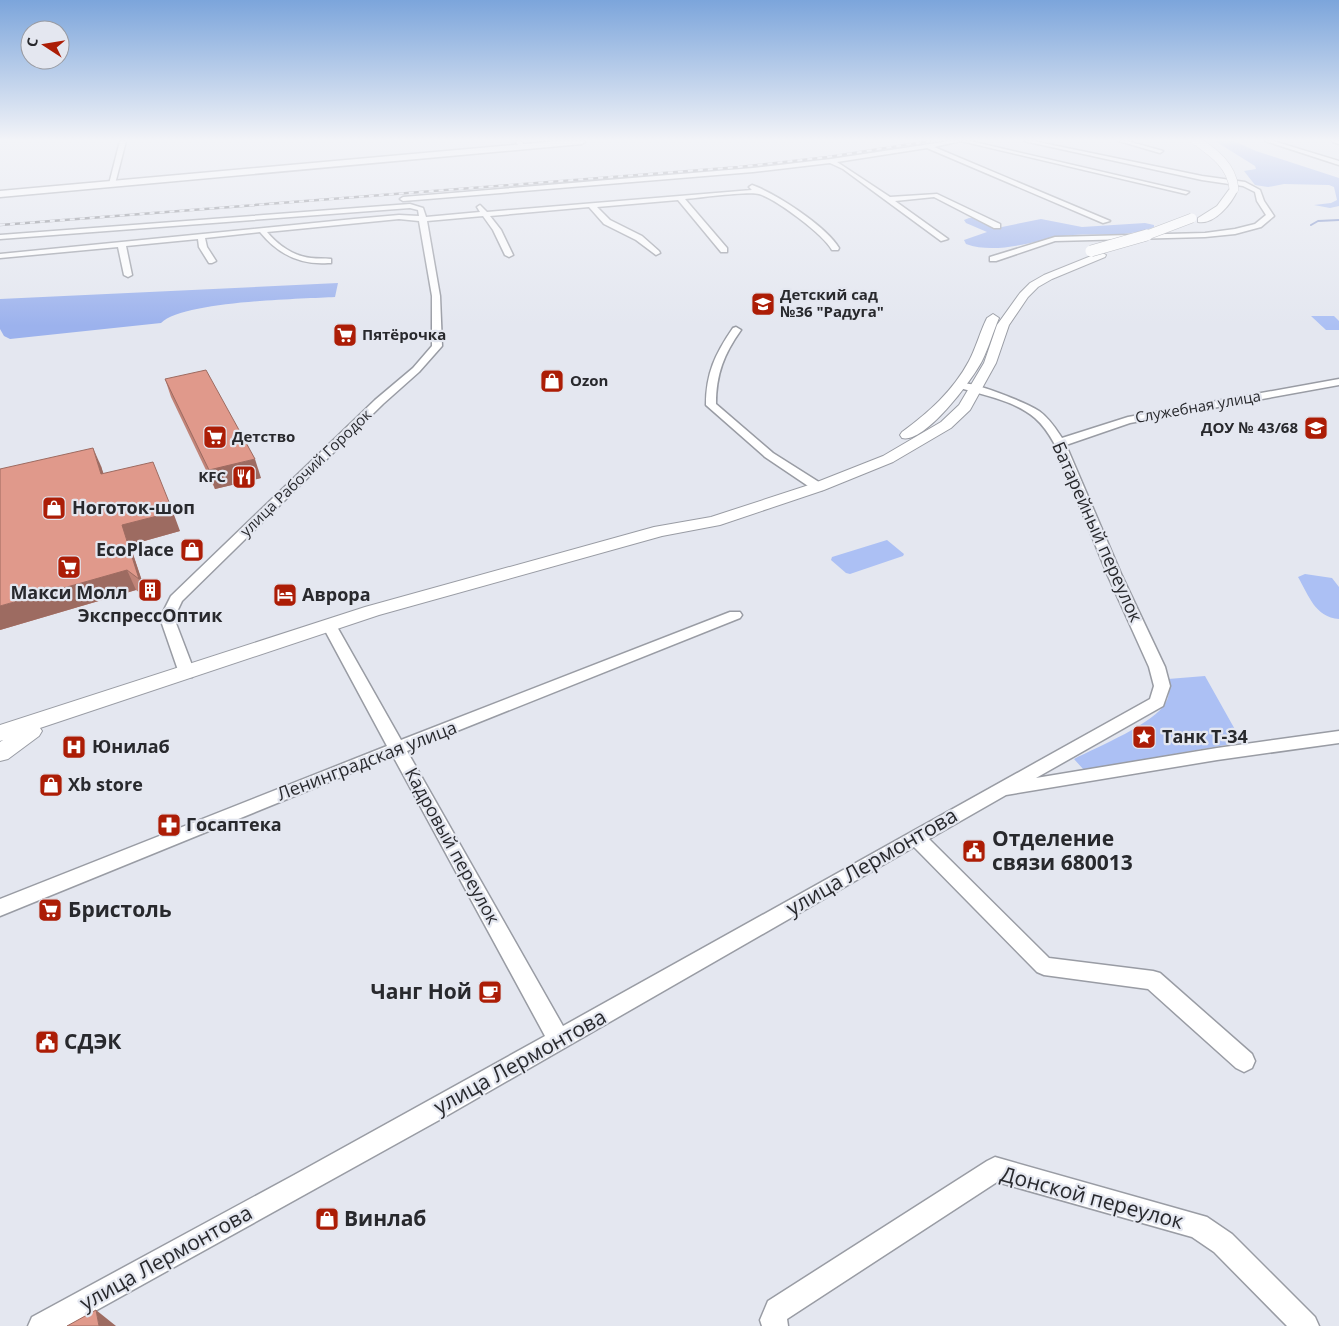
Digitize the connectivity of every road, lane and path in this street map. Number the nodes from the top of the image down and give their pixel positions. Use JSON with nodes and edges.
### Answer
{"nodes":[{"id":1,"x":359,"y":203,"type":"edge"},
{"id":2,"x":477,"y":203,"type":"edge"},
{"id":3,"x":618,"y":203,"type":"edge"},
{"id":4,"x":684,"y":203,"type":"edge"},
{"id":5,"x":780,"y":203,"type":"edge"},
{"id":6,"x":894,"y":203,"type":"edge"},
{"id":7,"x":951,"y":203,"type":"edge"},
{"id":8,"x":1065,"y":203,"type":"edge"},
{"id":9,"x":1224,"y":203,"type":"edge"},
{"id":10,"x":1261,"y":203,"type":"edge"},
{"id":11,"x":591,"y":205,"type":"junction"},
{"id":12,"x":484,"y":213,"type":"junction"},
{"id":13,"x":276,"y":215,"type":"junction"},
{"id":14,"x":424,"y":219,"type":"junction"},
{"id":15,"x":1106,"y":220,"type":"dead end"},
{"id":16,"x":996,"y":226,"type":"dead end"},
{"id":17,"x":262,"y":230,"type":"junction"},
{"id":18,"x":201,"y":236,"type":"junction"},
{"id":19,"x":0,"y":237,"type":"edge"},
{"id":20,"x":944,"y":239,"type":"dead end"},
{"id":21,"x":122,"y":245,"type":"junction"},
{"id":22,"x":834,"y":248,"type":"dead end"},
{"id":23,"x":724,"y":250,"type":"dead end"},
{"id":24,"x":656,"y":253,"type":"dead end"},
{"id":25,"x":1096,"y":253,"type":"junction"},
{"id":26,"x":509,"y":255,"type":"dead end"},
{"id":27,"x":0,"y":256,"type":"edge"},
{"id":28,"x":993,"y":259,"type":"dead end"},
{"id":29,"x":212,"y":260,"type":"dead end"},
{"id":30,"x":328,"y":261,"type":"dead end"},
{"id":31,"x":128,"y":275,"type":"dead end"},
{"id":32,"x":736,"y":330,"type":"dead end"},
{"id":33,"x":1339,"y":382,"type":"edge"},
{"id":34,"x":961,"y":384,"type":"junction"},
{"id":35,"x":976,"y":390,"type":"junction"},
{"id":36,"x":1060,"y":443,"type":"junction"},
{"id":37,"x":812,"y":484,"type":"junction"},
{"id":38,"x":735,"y":615,"type":"dead end"},
{"id":39,"x":329,"y":626,"type":"junction"},
{"id":40,"x":187,"y":673,"type":"junction"},
{"id":41,"x":1157,"y":702,"type":"joint"},
{"id":42,"x":48,"y":719,"type":"junction"},
{"id":43,"x":0,"y":733,"type":"edge"},
{"id":44,"x":1339,"y":737,"type":"edge"},
{"id":45,"x":399,"y":749,"type":"junction"},
{"id":46,"x":0,"y":753,"type":"edge"},
{"id":47,"x":995,"y":792,"type":"junction"},
{"id":48,"x":916,"y":837,"type":"junction"},
{"id":49,"x":0,"y":908,"type":"edge"},
{"id":50,"x":559,"y":1040,"type":"junction"},
{"id":51,"x":1244,"y":1061,"type":"dead end"},
{"id":52,"x":41,"y":1326,"type":"edge"},
{"id":53,"x":775,"y":1326,"type":"edge"},
{"id":54,"x":1306,"y":1326,"type":"edge"}],
"edges":[{"from":1,"to":13,"type":"street"},
{"from":2,"to":12,"type":"street"},
{"from":3,"to":11,"type":"street"},
{"from":4,"to":23,"type":"street"},
{"from":5,"to":22,"type":"street"},
{"from":6,"to":20,"type":"street"},
{"from":7,"to":16,"type":"street"},
{"from":8,"to":15,"type":"street"},
{"from":9,"to":25,"type":"main road"},
{"from":10,"to":28,"type":"street"},
{"from":11,"to":12,"type":"street"},
{"from":11,"to":24,"type":"street"},
{"from":12,"to":14,"type":"street"},
{"from":12,"to":26,"type":"street"},
{"from":13,"to":14,"type":"street"},
{"from":13,"to":19,"type":"street"},
{"from":14,"to":17,"type":"street"},
{"from":14,"to":40,"type":"street","name":"улица Рабочий Городок"},
{"from":17,"to":18,"type":"street"},
{"from":17,"to":30,"type":"street"},
{"from":18,"to":21,"type":"street"},
{"from":18,"to":29,"type":"street"},
{"from":21,"to":27,"type":"street"},
{"from":21,"to":31,"type":"street"},
{"from":25,"to":34,"type":"main road"},
{"from":25,"to":35,"type":"main road"},
{"from":32,"to":37,"type":"street"},
{"from":33,"to":36,"type":"street","name":"Служебная улица"},
{"from":34,"to":35,"type":"street","name":"Батарейный переулок"},
{"from":34,"to":37,"type":"main road"},
{"from":35,"to":36,"type":"street","name":"Батарейный переулок"},
{"from":35,"to":37,"type":"main road"},
{"from":36,"to":41,"type":"street","name":"Батарейный переулок"},
{"from":37,"to":39,"type":"main road"},
{"from":38,"to":45,"type":"street","name":"Ленинградская улица"},
{"from":39,"to":40,"type":"main road"},
{"from":39,"to":45,"type":"street","name":"Кадровый переулок"},
{"from":40,"to":42,"type":"main road"},
{"from":41,"to":47,"type":"street","name":"улица Лермонтова"},
{"from":42,"to":43,"type":"main road"},
{"from":42,"to":46,"type":"main road"},
{"from":44,"to":47,"type":"street","name":"улица Лермонтова"},
{"from":45,"to":49,"type":"street","name":"Ленинградская улица"},
{"from":45,"to":50,"type":"street","name":"Кадровый переулок"},
{"from":47,"to":48,"type":"street","name":"улица Лермонтова"},
{"from":48,"to":50,"type":"street","name":"улица Лермонтова"},
{"from":48,"to":51,"type":"street"},
{"from":50,"to":52,"type":"street","name":"улица Лермонтова"},
{"from":53,"to":54,"type":"street","name":"Донской переулок"}]}
